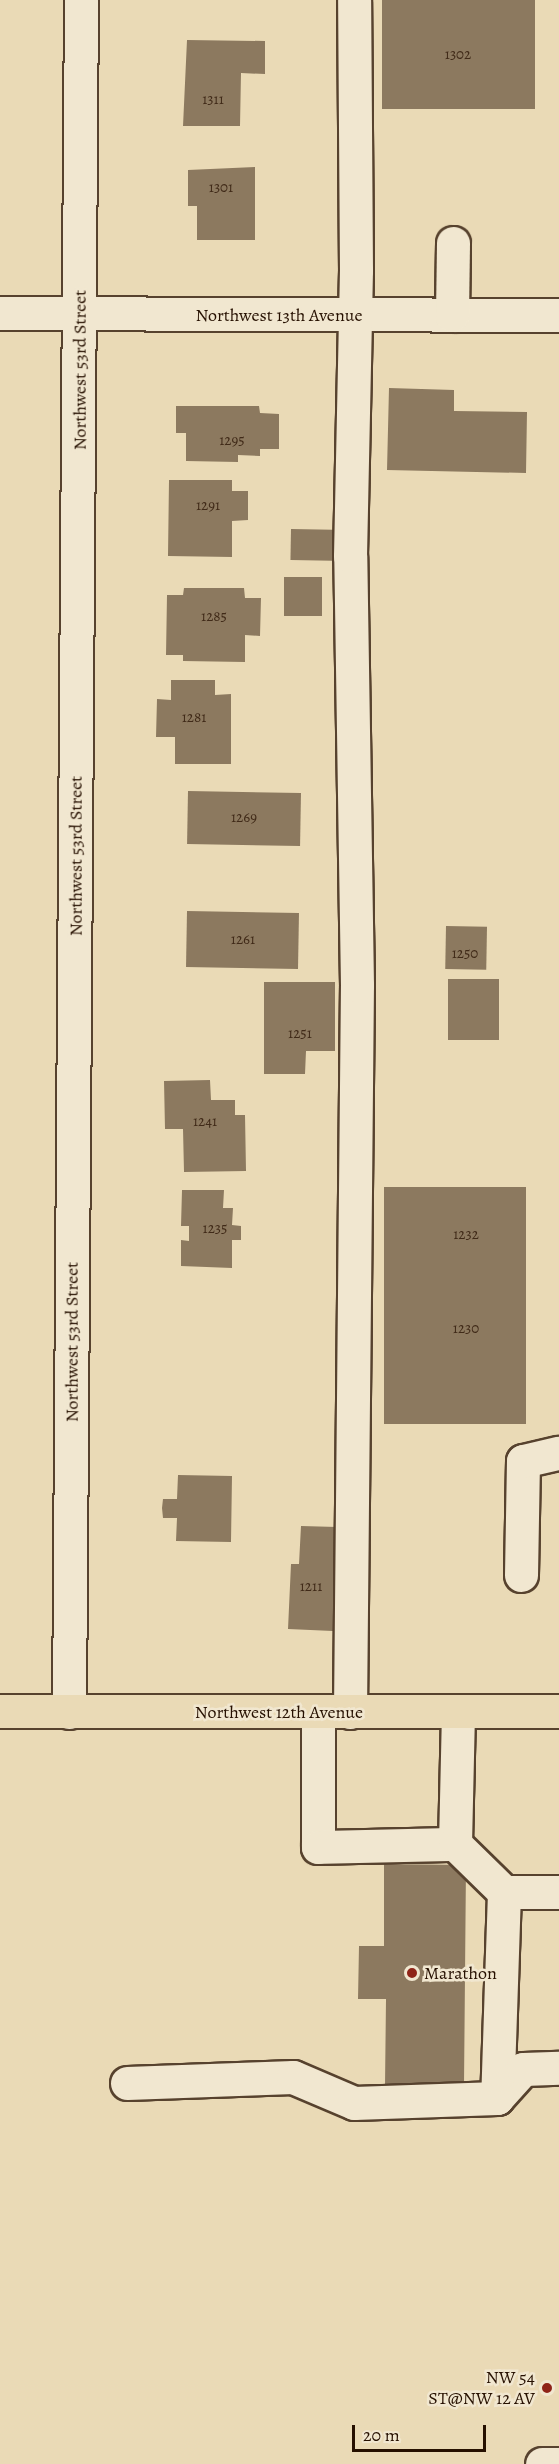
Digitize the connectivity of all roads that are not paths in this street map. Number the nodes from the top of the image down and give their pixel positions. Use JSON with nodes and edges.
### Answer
{"nodes":[{"id":1,"x":81,"y":0,"type":"edge"},
{"id":2,"x":354,"y":0,"type":"edge"},
{"id":3,"x":453,"y":243,"type":"dead end"},
{"id":4,"x":0,"y":313,"type":"edge"},
{"id":5,"x":80,"y":315,"type":"junction"},
{"id":6,"x":354,"y":315,"type":"junction"},
{"id":7,"x":452,"y":315,"type":"junction"},
{"id":8,"x":559,"y":315,"type":"edge"},
{"id":9,"x":559,"y":1452,"type":"edge"},
{"id":10,"x":522,"y":1575,"type":"dead end"},
{"id":11,"x":0,"y":1711,"type":"edge"},
{"id":12,"x":69,"y":1712,"type":"junction"},
{"id":13,"x":334,"y":1712,"type":"junction"},
{"id":14,"x":458,"y":1712,"type":"junction"},
{"id":15,"x":559,"y":1712,"type":"edge"},
{"id":16,"x":455,"y":1844,"type":"junction"},
{"id":17,"x":504,"y":1892,"type":"junction"},
{"id":18,"x":559,"y":1893,"type":"edge"},
{"id":19,"x":559,"y":2068,"type":"edge"},
{"id":20,"x":127,"y":2083,"type":"dead end"},
{"id":21,"x":496,"y":2098,"type":"junction"},
{"id":22,"x":542,"y":2464,"type":"edge"},
{"id":23,"x":559,"y":2464,"type":"edge"}],
"edges":[{"from":1,"to":5,"type":"street","name":"Northwest 53rd Street"},
{"from":2,"to":6,"type":"street"},
{"from":3,"to":7,"type":"street"},
{"from":4,"to":5,"type":"street","name":"Northwest 13th Avenue"},
{"from":5,"to":6,"type":"street","name":"Northwest 13th Avenue"},
{"from":5,"to":12,"type":"street","name":"Northwest 53rd Street"},
{"from":6,"to":7,"type":"street","name":"Northwest 13th Avenue"},
{"from":6,"to":13,"type":"street"},
{"from":7,"to":8,"type":"street","name":"Northwest 13th Avenue"},
{"from":9,"to":10,"type":"street"},
{"from":11,"to":12,"type":"main road","name":"Northwest 12th Avenue"},
{"from":12,"to":13,"type":"main road","name":"Northwest 12th Avenue"},
{"from":13,"to":14,"type":"main road","name":"Northwest 12th Avenue"},
{"from":13,"to":16,"type":"street"},
{"from":14,"to":15,"type":"main road","name":"Northwest 12th Avenue"},
{"from":14,"to":16,"type":"street"},
{"from":16,"to":17,"type":"street"},
{"from":17,"to":18,"type":"street"},
{"from":17,"to":21,"type":"street"},
{"from":19,"to":21,"type":"street"},
{"from":20,"to":21,"type":"street"},
{"from":22,"to":23,"type":"street"}]}
